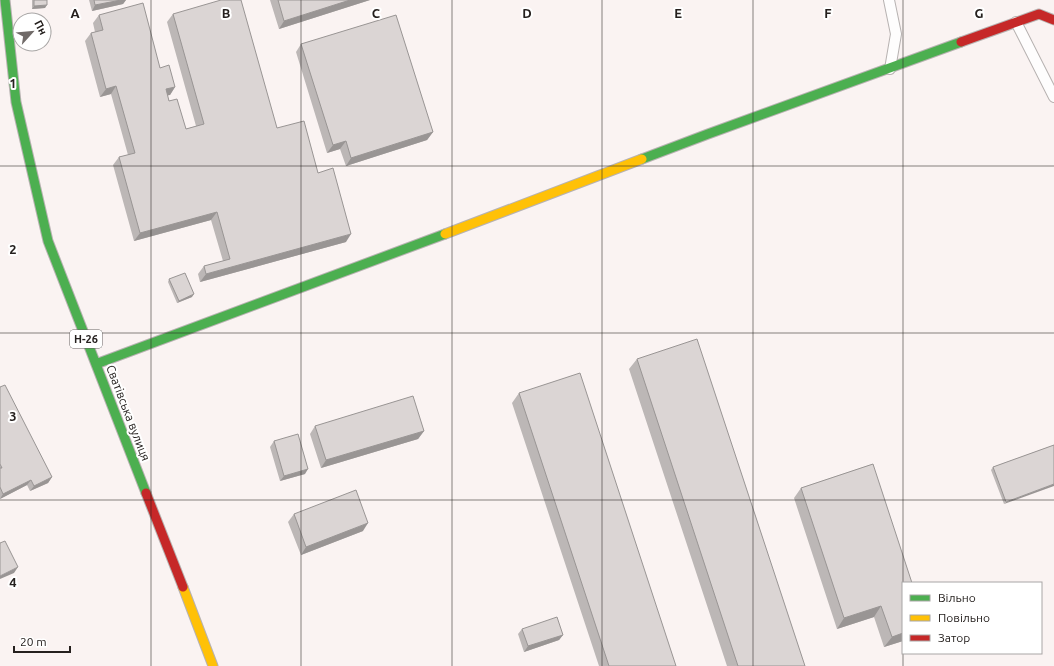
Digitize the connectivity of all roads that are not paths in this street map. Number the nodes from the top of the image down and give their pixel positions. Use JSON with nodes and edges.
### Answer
{"nodes":[{"id":1,"x":5,"y":0,"type":"edge"},
{"id":2,"x":889,"y":0,"type":"edge"},
{"id":3,"x":1054,"y":20,"type":"edge"},
{"id":4,"x":1016,"y":22,"type":"junction"},
{"id":5,"x":4,"y":41,"type":"edge"},
{"id":6,"x":890,"y":69,"type":"junction"},
{"id":7,"x":1054,"y":97,"type":"edge"},
{"id":8,"x":96,"y":364,"type":"junction"},
{"id":9,"x":212,"y":665,"type":"edge"}],
"edges":[{"from":1,"to":5,"type":"street","name":"Сватівська вулиця","number":"Н-26"},
{"from":2,"to":6,"type":"lane"},
{"from":3,"to":4,"type":"street"},
{"from":4,"to":6,"type":"street"},
{"from":4,"to":7,"type":"lane"},
{"from":5,"to":8,"type":"street","name":"Сватівська вулиця","number":"Н-26"},
{"from":6,"to":8,"type":"street"},
{"from":8,"to":9,"type":"street","name":"Сватівська вулиця","number":"Н-26"}]}
